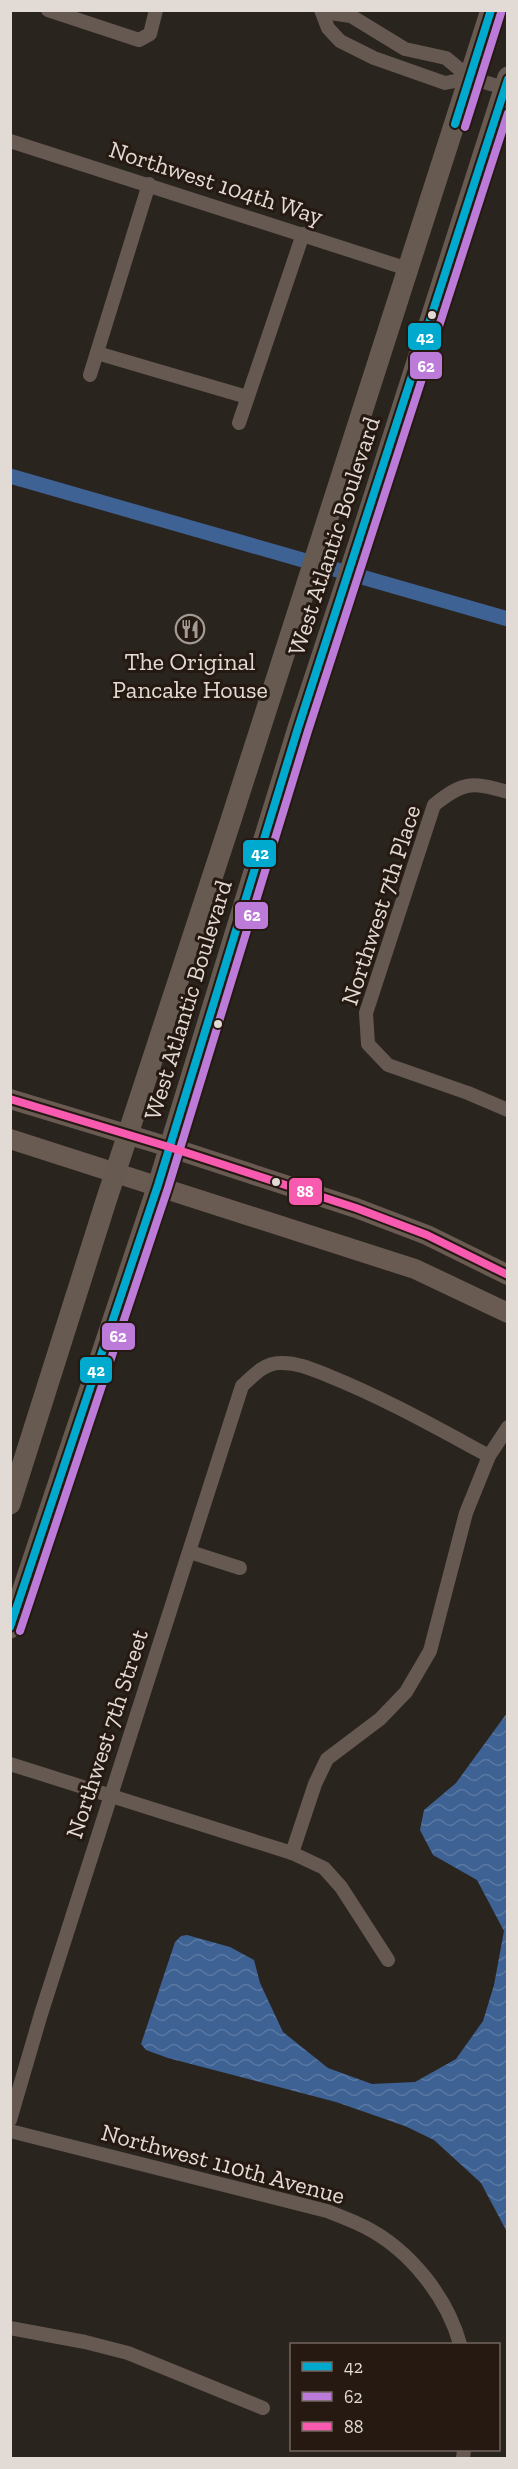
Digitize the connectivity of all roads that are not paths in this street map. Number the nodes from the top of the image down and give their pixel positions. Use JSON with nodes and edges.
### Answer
{"nodes":[{"id":1,"x":48,"y":10,"type":"edge"},
{"id":2,"x":156,"y":10,"type":"edge"},
{"id":3,"x":491,"y":10,"type":"edge"},
{"id":4,"x":322,"y":11,"type":"edge"},
{"id":5,"x":405,"y":49,"type":"junction"},
{"id":6,"x":401,"y":66,"type":"junction"},
{"id":7,"x":470,"y":78,"type":"junction"},
{"id":8,"x":506,"y":84,"type":"edge"},
{"id":9,"x":10,"y":141,"type":"edge"},
{"id":10,"x":149,"y":184,"type":"junction"},
{"id":11,"x":303,"y":234,"type":"junction"},
{"id":12,"x":408,"y":269,"type":"junction"},
{"id":13,"x":97,"y":353,"type":"junction"},
{"id":14,"x":90,"y":375,"type":"dead end"},
{"id":15,"x":247,"y":398,"type":"junction"},
{"id":16,"x":239,"y":423,"type":"dead end"},
{"id":17,"x":507,"y":792,"type":"edge"},
{"id":18,"x":10,"y":1099,"type":"edge"},
{"id":19,"x":507,"y":1110,"type":"edge"},
{"id":20,"x":128,"y":1135,"type":"junction"},
{"id":21,"x":10,"y":1138,"type":"edge"},
{"id":22,"x":170,"y":1147,"type":"junction"},
{"id":23,"x":116,"y":1172,"type":"junction"},
{"id":24,"x":158,"y":1185,"type":"junction"},
{"id":25,"x":507,"y":1275,"type":"edge"},
{"id":26,"x":507,"y":1312,"type":"edge"},
{"id":27,"x":507,"y":1427,"type":"edge"},
{"id":28,"x":489,"y":1456,"type":"junction"},
{"id":29,"x":10,"y":1504,"type":"edge"},
{"id":30,"x":190,"y":1552,"type":"junction"},
{"id":31,"x":240,"y":1568,"type":"dead end"},
{"id":32,"x":10,"y":1628,"type":"edge"},
{"id":33,"x":10,"y":1764,"type":"edge"},
{"id":34,"x":110,"y":1796,"type":"junction"},
{"id":35,"x":292,"y":1853,"type":"junction"},
{"id":36,"x":388,"y":1960,"type":"dead end"},
{"id":37,"x":10,"y":2120,"type":"edge"},
{"id":38,"x":10,"y":2131,"type":"edge"},
{"id":39,"x":10,"y":2328,"type":"edge"},
{"id":40,"x":460,"y":2343,"type":"edge"},
{"id":41,"x":263,"y":2408,"type":"dead end"}],
"edges":[{"from":1,"to":2,"type":"street"},
{"from":3,"to":7,"type":"main road","name":"West Atlantic Boulevard"},
{"from":4,"to":5,"type":"street"},
{"from":4,"to":6,"type":"street"},
{"from":5,"to":6,"type":"street"},
{"from":5,"to":7,"type":"street"},
{"from":6,"to":7,"type":"street"},
{"from":7,"to":8,"type":"street"},
{"from":7,"to":12,"type":"main road","name":"West Atlantic Boulevard"},
{"from":8,"to":22,"type":"main road","name":"West Atlantic Boulevard"},
{"from":9,"to":10,"type":"street","name":"Northwest 104th Way"},
{"from":10,"to":11,"type":"street","name":"Northwest 104th Way"},
{"from":10,"to":13,"type":"street"},
{"from":11,"to":12,"type":"street","name":"Northwest 104th Way"},
{"from":11,"to":15,"type":"street"},
{"from":12,"to":20,"type":"main road","name":"West Atlantic Boulevard"},
{"from":13,"to":14,"type":"street"},
{"from":13,"to":15,"type":"street"},
{"from":15,"to":16,"type":"street"},
{"from":17,"to":19,"type":"street","name":"Northwest 7th Place"},
{"from":18,"to":20,"type":"main road"},
{"from":20,"to":22,"type":"main road"},
{"from":20,"to":23,"type":"main road","name":"West Atlantic Boulevard"},
{"from":21,"to":23,"type":"main road"},
{"from":22,"to":24,"type":"main road","name":"West Atlantic Boulevard"},
{"from":22,"to":25,"type":"main road"},
{"from":23,"to":24,"type":"main road"},
{"from":23,"to":29,"type":"main road","name":"West Atlantic Boulevard"},
{"from":24,"to":26,"type":"main road"},
{"from":24,"to":32,"type":"main road","name":"West Atlantic Boulevard"},
{"from":27,"to":28,"type":"street"},
{"from":28,"to":30,"type":"street","name":"Northwest 7th Street"},
{"from":28,"to":35,"type":"street"},
{"from":30,"to":31,"type":"street"},
{"from":30,"to":34,"type":"street","name":"Northwest 7th Street"},
{"from":33,"to":34,"type":"street"},
{"from":34,"to":35,"type":"street"},
{"from":34,"to":37,"type":"street","name":"Northwest 7th Street"},
{"from":35,"to":36,"type":"street"},
{"from":38,"to":40,"type":"street","name":"Northwest 110th Avenue"},
{"from":39,"to":41,"type":"street"}]}
